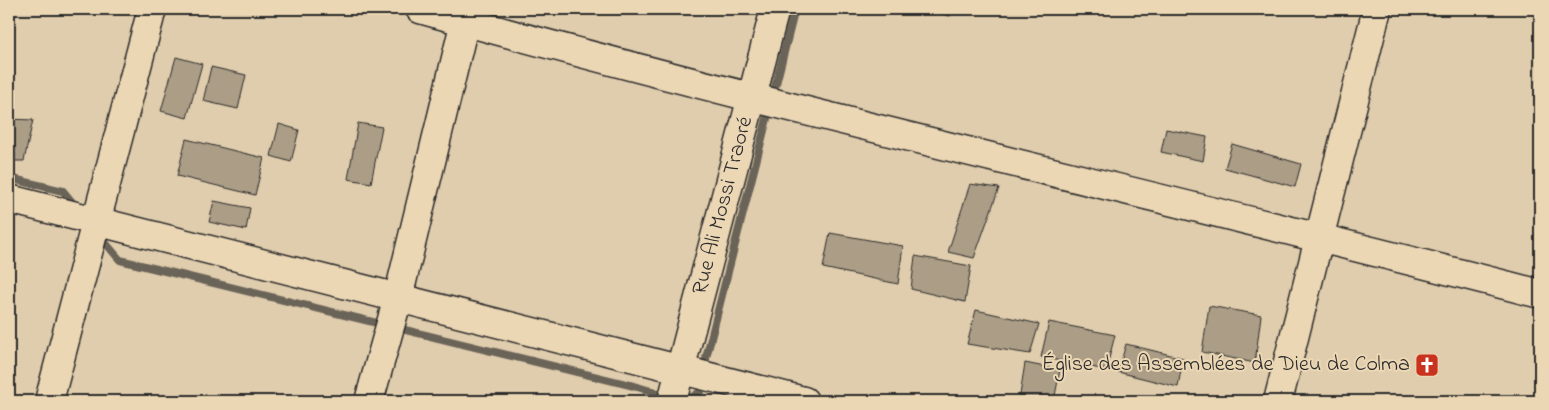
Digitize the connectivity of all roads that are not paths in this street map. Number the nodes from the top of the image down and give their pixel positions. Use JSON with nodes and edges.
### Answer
{"nodes":[{"id":1,"x":152,"y":9,"type":"edge"},
{"id":2,"x":420,"y":9,"type":"edge"},
{"id":3,"x":776,"y":9,"type":"edge"},
{"id":4,"x":1377,"y":9,"type":"edge"},
{"id":5,"x":465,"y":21,"type":"junction"},
{"id":6,"x":752,"y":98,"type":"junction"},
{"id":7,"x":9,"y":199,"type":"edge"},
{"id":8,"x":96,"y":221,"type":"junction"},
{"id":9,"x":1321,"y":237,"type":"junction"},
{"id":10,"x":1540,"y":294,"type":"edge"},
{"id":11,"x":398,"y":298,"type":"junction"},
{"id":12,"x":680,"y":370,"type":"junction"},
{"id":13,"x":49,"y":401,"type":"edge"},
{"id":14,"x":369,"y":401,"type":"edge"},
{"id":15,"x":672,"y":401,"type":"edge"},
{"id":16,"x":804,"y":401,"type":"edge"},
{"id":17,"x":1278,"y":401,"type":"edge"}],
"edges":[{"from":1,"to":8,"type":"street"},
{"from":2,"to":5,"type":"street"},
{"from":3,"to":6,"type":"street","name":"Rue Ali Mossi Traoré"},
{"from":4,"to":9,"type":"street"},
{"from":5,"to":6,"type":"street"},
{"from":5,"to":11,"type":"street"},
{"from":6,"to":9,"type":"street"},
{"from":6,"to":12,"type":"street","name":"Rue Ali Mossi Traoré"},
{"from":7,"to":8,"type":"street"},
{"from":8,"to":11,"type":"street"},
{"from":8,"to":13,"type":"street"},
{"from":9,"to":10,"type":"street"},
{"from":9,"to":17,"type":"street"},
{"from":11,"to":12,"type":"street"},
{"from":11,"to":14,"type":"street"},
{"from":12,"to":15,"type":"street","name":"Rue Ali Mossi Traoré"},
{"from":12,"to":16,"type":"street"}]}
